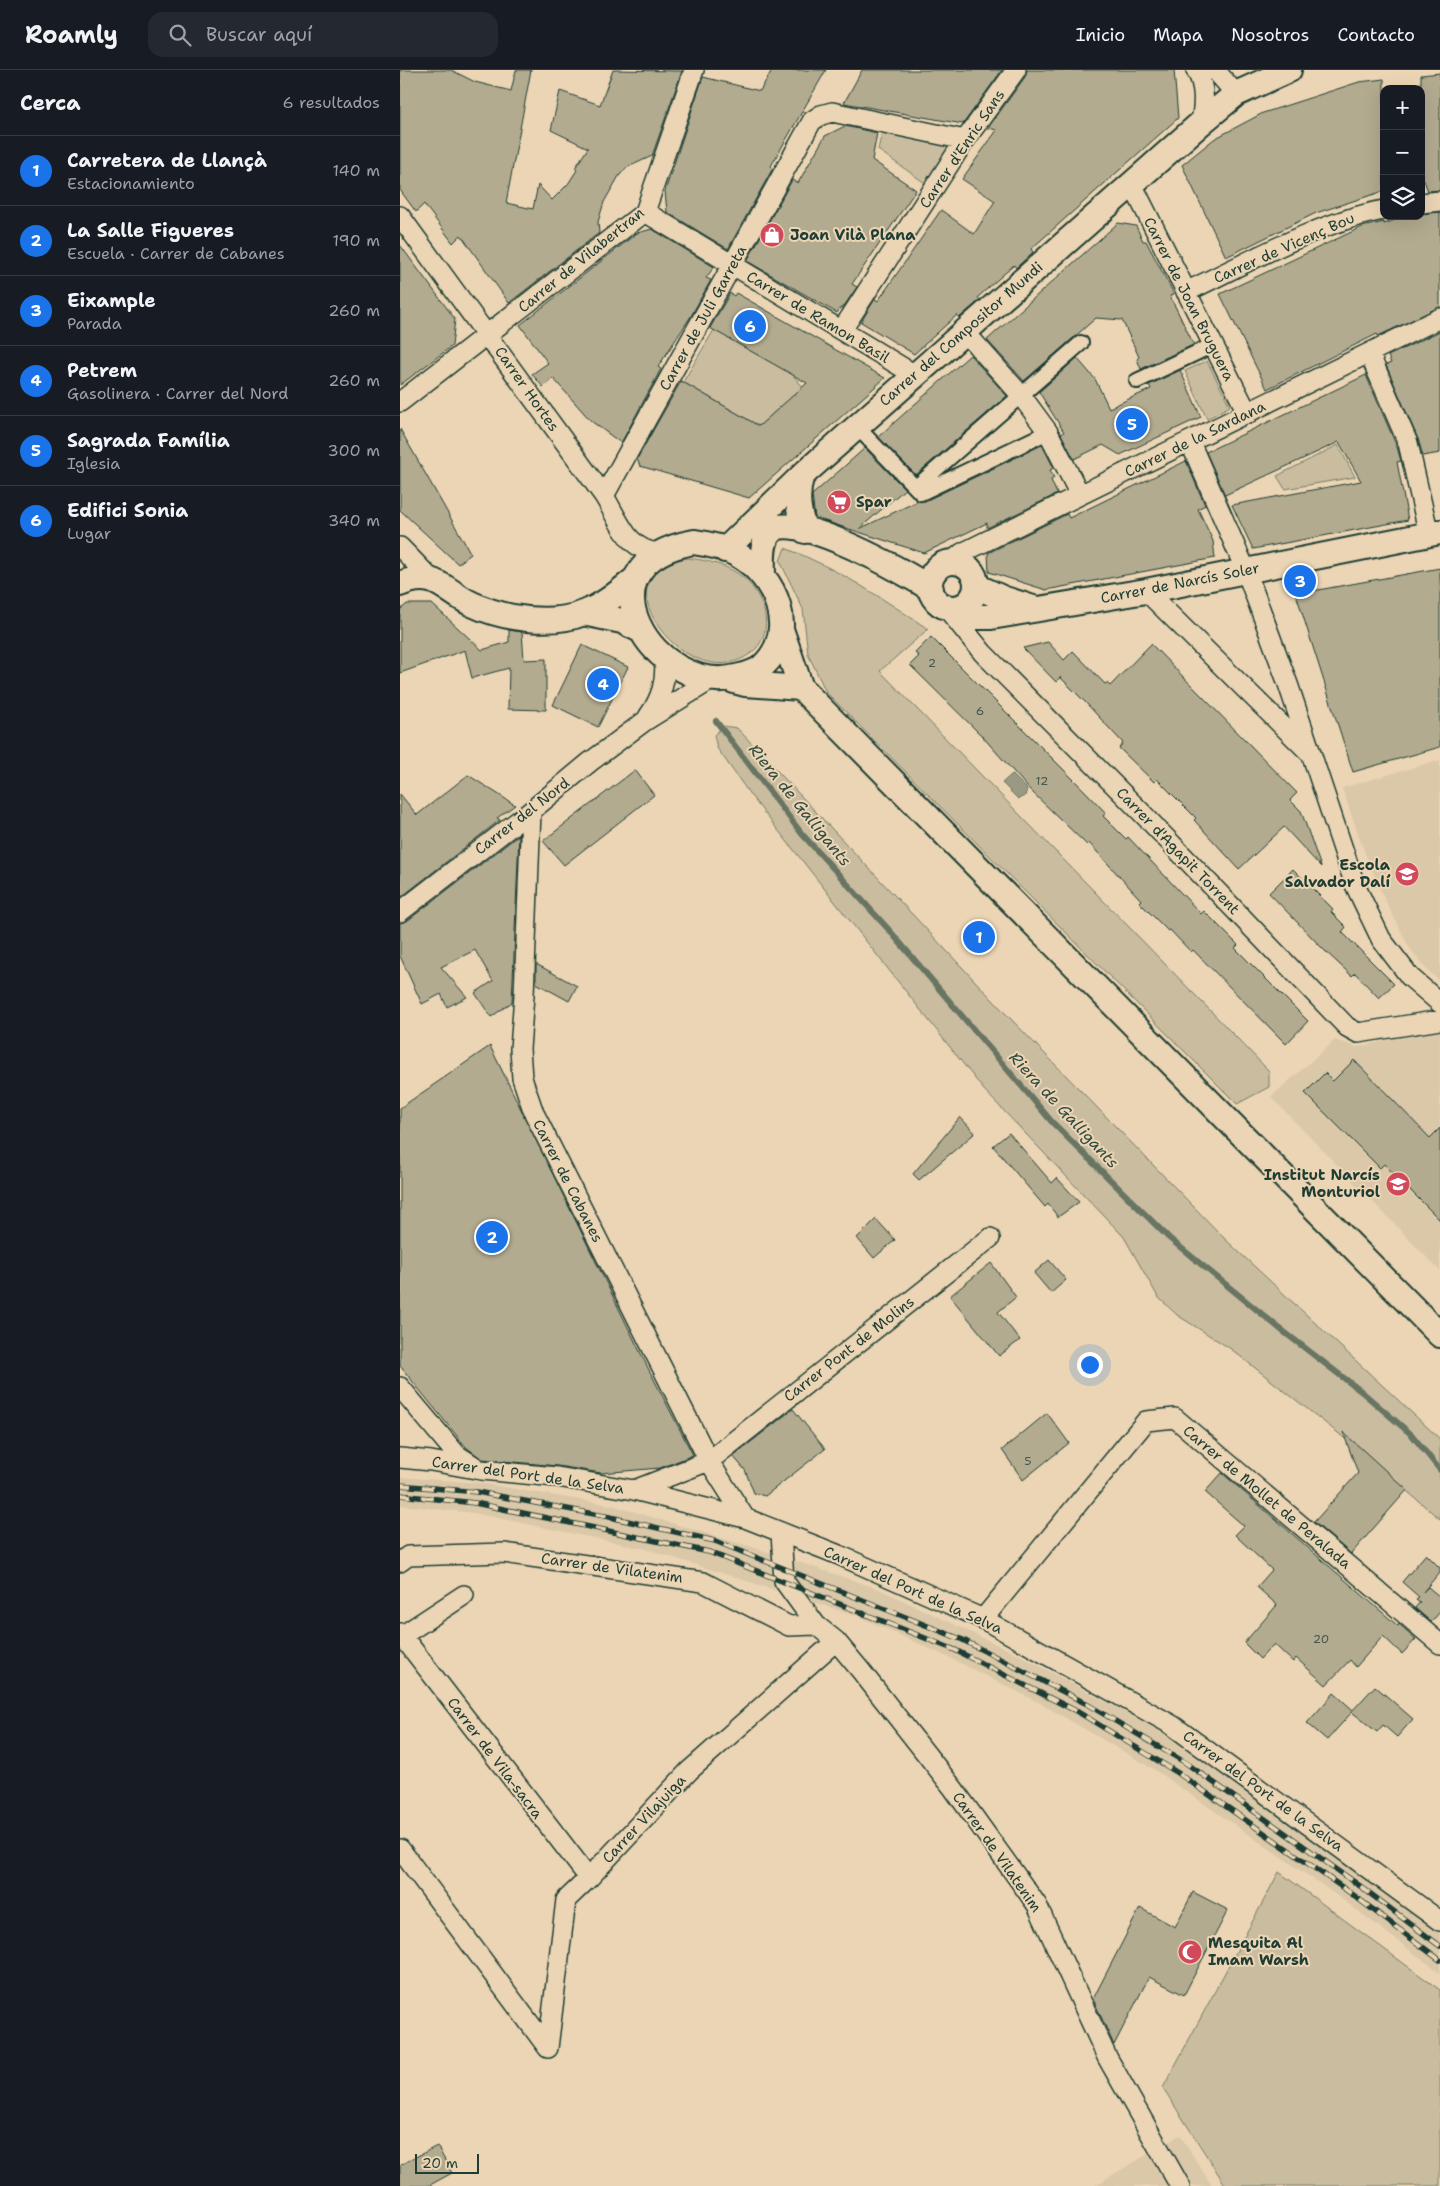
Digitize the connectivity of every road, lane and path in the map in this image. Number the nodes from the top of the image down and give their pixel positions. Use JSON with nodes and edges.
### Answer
{"nodes":[{"id":1,"x":694,"y":70,"type":"edge"},
{"id":2,"x":1016,"y":70,"type":"edge"},
{"id":3,"x":1196,"y":70,"type":"edge"},
{"id":4,"x":1215,"y":70,"type":"edge"},
{"id":5,"x":1289,"y":70,"type":"edge"},
{"id":6,"x":1236,"y":94,"type":"junction"},
{"id":7,"x":1201,"y":123,"type":"junction"},
{"id":8,"x":966,"y":140,"type":"junction"},
{"id":9,"x":1132,"y":184,"type":"junction"},
{"id":10,"x":1440,"y":201,"type":"edge"},
{"id":11,"x":1425,"y":203,"type":"edge"},
{"id":12,"x":1380,"y":211,"type":"edge"},
{"id":13,"x":645,"y":212,"type":"junction"},
{"id":14,"x":400,"y":216,"type":"edge"},
{"id":15,"x":732,"y":266,"type":"junction"},
{"id":16,"x":1186,"y":292,"type":"junction"},
{"id":17,"x":1440,"y":318,"type":"edge"},
{"id":18,"x":842,"y":330,"type":"junction"},
{"id":19,"x":964,"y":331,"type":"junction"},
{"id":20,"x":488,"y":334,"type":"junction"},
{"id":21,"x":1081,"y":342,"type":"dead end"},
{"id":22,"x":1213,"y":345,"type":"junction"},
{"id":23,"x":1369,"y":352,"type":"junction"},
{"id":24,"x":915,"y":375,"type":"junction"},
{"id":25,"x":1137,"y":381,"type":"dead end"},
{"id":26,"x":1020,"y":394,"type":"junction"},
{"id":27,"x":400,"y":402,"type":"edge"},
{"id":28,"x":1248,"y":414,"type":"junction"},
{"id":29,"x":857,"y":426,"type":"junction"},
{"id":30,"x":1048,"y":432,"type":"junction"},
{"id":31,"x":1190,"y":442,"type":"junction"},
{"id":32,"x":801,"y":477,"type":"junction"},
{"id":33,"x":916,"y":487,"type":"junction"},
{"id":34,"x":1080,"y":495,"type":"junction"},
{"id":35,"x":604,"y":496,"type":"junction"},
{"id":36,"x":805,"y":531,"type":"junction"},
{"id":37,"x":1434,"y":534,"type":"edge"},
{"id":38,"x":400,"y":547,"type":"edge"},
{"id":39,"x":725,"y":550,"type":"junction"},
{"id":40,"x":658,"y":553,"type":"junction"},
{"id":41,"x":400,"y":554,"type":"edge"},
{"id":42,"x":951,"y":562,"type":"junction"},
{"id":43,"x":1246,"y":571,"type":"junction"},
{"id":44,"x":400,"y":576,"type":"edge"},
{"id":45,"x":763,"y":576,"type":"junction"},
{"id":46,"x":431,"y":578,"type":"junction"},
{"id":47,"x":635,"y":579,"type":"junction"},
{"id":48,"x":400,"y":584,"type":"edge"},
{"id":49,"x":976,"y":586,"type":"junction"},
{"id":50,"x":1146,"y":591,"type":"junction"},
{"id":51,"x":944,"y":601,"type":"junction"},
{"id":52,"x":1038,"y":608,"type":"junction"},
{"id":53,"x":583,"y":613,"type":"junction"},
{"id":54,"x":640,"y":630,"type":"junction"},
{"id":55,"x":782,"y":632,"type":"junction"},
{"id":56,"x":664,"y":658,"type":"junction"},
{"id":57,"x":721,"y":679,"type":"junction"},
{"id":58,"x":801,"y":688,"type":"junction"},
{"id":59,"x":645,"y":721,"type":"junction"},
{"id":60,"x":1311,"y":755,"type":"junction"},
{"id":61,"x":537,"y":806,"type":"junction"},
{"id":62,"x":400,"y":912,"type":"edge"},
{"id":63,"x":1433,"y":998,"type":"edge"},
{"id":64,"x":1440,"y":1020,"type":"edge"},
{"id":65,"x":1408,"y":1025,"type":"junction"},
{"id":66,"x":990,"y":1238,"type":"dead end"},
{"id":67,"x":1440,"y":1334,"type":"edge"},
{"id":68,"x":400,"y":1387,"type":"edge"},
{"id":69,"x":400,"y":1458,"type":"edge"},
{"id":70,"x":709,"y":1461,"type":"junction"},
{"id":71,"x":481,"y":1470,"type":"junction"},
{"id":72,"x":634,"y":1490,"type":"junction"},
{"id":73,"x":745,"y":1518,"type":"junction"},
{"id":74,"x":781,"y":1533,"type":"junction"},
{"id":75,"x":400,"y":1562,"type":"edge"},
{"id":76,"x":464,"y":1595,"type":"dead end"},
{"id":77,"x":983,"y":1619,"type":"junction"},
{"id":78,"x":816,"y":1625,"type":"junction"},
{"id":79,"x":401,"y":1635,"type":"edge"},
{"id":80,"x":836,"y":1641,"type":"junction"},
{"id":81,"x":1440,"y":1644,"type":"edge"},
{"id":82,"x":400,"y":1849,"type":"edge"},
{"id":83,"x":589,"y":1878,"type":"junction"},
{"id":84,"x":1440,"y":1921,"type":"edge"},
{"id":85,"x":1180,"y":2186,"type":"edge"}],
"edges":[{"from":1,"to":13,"type":"street","name":"Carrer de Vilabertran"},
{"from":2,"to":8,"type":"street","name":"Carrer d'Enric Sans"},
{"from":3,"to":7,"type":"street"},
{"from":4,"to":6,"type":"street"},
{"from":5,"to":6,"type":"street","name":"Carrer del Compositor Mundi"},
{"from":6,"to":7,"type":"street","name":"Carrer del Compositor Mundi"},
{"from":7,"to":9,"type":"street","name":"Carrer del Compositor Mundi"},
{"from":8,"to":15,"type":"street","name":"Carrer de Juli Garreta"},
{"from":8,"to":18,"type":"street","name":"Carrer d'Enric Sans"},
{"from":9,"to":16,"type":"street","name":"Carrer de Joan Bruguera"},
{"from":9,"to":19,"type":"street","name":"Carrer del Compositor Mundi"},
{"from":10,"to":11,"type":"street"},
{"from":12,"to":16,"type":"street","name":"Carrer de Vicenç Bou"},
{"from":13,"to":15,"type":"street","name":"Carrer de Ramon Basil"},
{"from":13,"to":20,"type":"street","name":"Carrer de Vilabertran"},
{"from":14,"to":20,"type":"street","name":"Carrer Hortes"},
{"from":15,"to":18,"type":"street","name":"Carrer de Ramon Basil"},
{"from":15,"to":35,"type":"street","name":"Carrer de Juli Garreta"},
{"from":16,"to":22,"type":"street","name":"Carrer de Joan Bruguera"},
{"from":17,"to":23,"type":"street","name":"Carrer de la Sardana"},
{"from":18,"to":24,"type":"street","name":"Carrer de Ramon Basil"},
{"from":19,"to":24,"type":"street","name":"Carrer del Compositor Mundi"},
{"from":19,"to":26,"type":"street"},
{"from":20,"to":27,"type":"street","name":"Carrer de Vilabertran"},
{"from":20,"to":35,"type":"street","name":"Carrer Hortes"},
{"from":21,"to":26,"type":"street"},
{"from":22,"to":25,"type":"street"},
{"from":22,"to":28,"type":"street","name":"Carrer de Joan Bruguera"},
{"from":23,"to":28,"type":"street","name":"Carrer de la Sardana"},
{"from":23,"to":37,"type":"street"},
{"from":24,"to":29,"type":"street","name":"Carrer del Compositor Mundi"},
{"from":26,"to":30,"type":"street"},
{"from":26,"to":33,"type":"street"},
{"from":28,"to":31,"type":"street","name":"Carrer de la Sardana"},
{"from":29,"to":32,"type":"street","name":"Carrer del Compositor Mundi"},
{"from":29,"to":33,"type":"street"},
{"from":30,"to":33,"type":"street"},
{"from":30,"to":34,"type":"street"},
{"from":31,"to":34,"type":"street","name":"Carrer de la Sardana"},
{"from":31,"to":43,"type":"street"},
{"from":32,"to":36,"type":"street"},
{"from":32,"to":39,"type":"street","name":"Carrer del Compositor Mundi"},
{"from":34,"to":42,"type":"street","name":"Carrer de la Sardana"},
{"from":35,"to":40,"type":"street","name":"Carrer Hortes"},
{"from":36,"to":45,"type":"street","name":"Carrer de Narcís Soler"},
{"from":36,"to":51,"type":"street","name":"Carrer de Narcís Soler"},
{"from":37,"to":43,"type":"street","name":"Carrer de Narcís Soler"},
{"from":38,"to":46,"type":"street"},
{"from":39,"to":40,"type":"street"},
{"from":39,"to":45,"type":"street"},
{"from":40,"to":47,"type":"street"},
{"from":41,"to":44,"type":"street"},
{"from":42,"to":49,"type":"street"},
{"from":42,"to":51,"type":"street"},
{"from":43,"to":50,"type":"street","name":"Carrer de Narcís Soler"},
{"from":43,"to":60,"type":"street"},
{"from":45,"to":55,"type":"street"},
{"from":46,"to":48,"type":"street"},
{"from":46,"to":53,"type":"street"},
{"from":47,"to":53,"type":"street"},
{"from":47,"to":54,"type":"street"},
{"from":49,"to":51,"type":"street"},
{"from":49,"to":52,"type":"street","name":"Carrer de Narcís Soler"},
{"from":50,"to":52,"type":"street","name":"Carrer de Narcís Soler"},
{"from":50,"to":60,"type":"street"},
{"from":51,"to":52,"type":"street","name":"Carrer de Narcís Soler"},
{"from":51,"to":65,"type":"street","name":"Carrer d'Agapit Torrent"},
{"from":53,"to":54,"type":"street"},
{"from":54,"to":56,"type":"street"},
{"from":55,"to":57,"type":"street"},
{"from":55,"to":58,"type":"street"},
{"from":56,"to":57,"type":"street"},
{"from":56,"to":59,"type":"street","name":"Carrer del Nord"},
{"from":57,"to":58,"type":"street"},
{"from":57,"to":59,"type":"street","name":"Carrer del Nord"},
{"from":58,"to":67,"type":"street"},
{"from":59,"to":61,"type":"street","name":"Carrer del Nord"},
{"from":60,"to":63,"type":"street"},
{"from":61,"to":62,"type":"street","name":"Carrer del Nord"},
{"from":61,"to":70,"type":"street","name":"Carrer de Cabanes"},
{"from":63,"to":65,"type":"street"},
{"from":64,"to":65,"type":"street","name":"Carrer d'Agapit Torrent"},
{"from":66,"to":70,"type":"street","name":"Carrer Pont de Molins"},
{"from":68,"to":71,"type":"street"},
{"from":69,"to":71,"type":"street","name":"Carrer del Port de la Selva"},
{"from":70,"to":72,"type":"street","name":"Carrer Pont de Molins"},
{"from":70,"to":73,"type":"street","name":"Carrer de Cabanes"},
{"from":71,"to":72,"type":"street","name":"Carrer del Port de la Selva"},
{"from":72,"to":73,"type":"street","name":"Carrer del Port de la Selva"},
{"from":73,"to":74,"type":"street","name":"Carrer del Port de la Selva"},
{"from":74,"to":77,"type":"street","name":"Carrer del Port de la Selva"},
{"from":74,"to":78,"type":"street","name":"Carrer de Vilatenim"},
{"from":75,"to":78,"type":"street","name":"Carrer de Vilatenim"},
{"from":76,"to":79,"type":"street"},
{"from":77,"to":81,"type":"street","name":"Carrer de Mollet de Peralada"},
{"from":77,"to":84,"type":"street","name":"Carrer del Port de la Selva"},
{"from":78,"to":80,"type":"street","name":"Carrer de Vilatenim"},
{"from":79,"to":83,"type":"street","name":"Carrer de Vila-sacra"},
{"from":80,"to":83,"type":"street","name":"Carrer Vilajuiga"},
{"from":80,"to":85,"type":"street","name":"Carrer de Vilatenim"},
{"from":82,"to":83,"type":"street","name":"Carrer Vilajuiga"}]}
